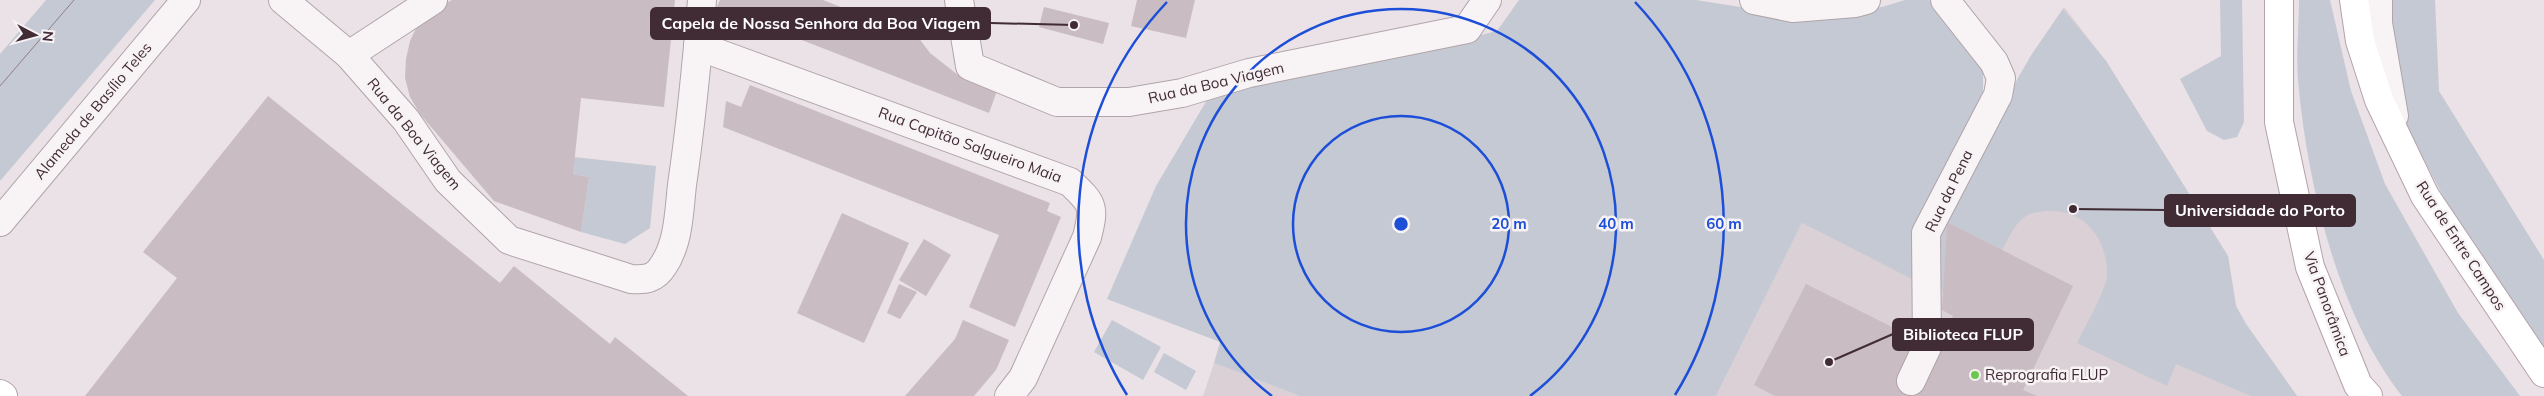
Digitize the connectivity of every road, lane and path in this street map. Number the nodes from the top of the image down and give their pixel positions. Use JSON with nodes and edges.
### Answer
{"nodes":[{"id":1,"x":186,"y":0,"type":"edge"},
{"id":2,"x":283,"y":0,"type":"edge"},
{"id":3,"x":433,"y":0,"type":"edge"},
{"id":4,"x":702,"y":0,"type":"edge"},
{"id":5,"x":959,"y":0,"type":"edge"},
{"id":6,"x":1487,"y":0,"type":"edge"},
{"id":7,"x":1754,"y":0,"type":"edge"},
{"id":8,"x":1866,"y":0,"type":"edge"},
{"id":9,"x":1945,"y":0,"type":"edge"},
{"id":10,"x":2279,"y":0,"type":"edge"},
{"id":11,"x":2354,"y":0,"type":"edge"},
{"id":12,"x":2378,"y":0,"type":"edge"},
{"id":13,"x":698,"y":46,"type":"junction"},
{"id":14,"x":348,"y":55,"type":"junction"},
{"id":15,"x":2400,"y":144,"type":"junction"},
{"id":16,"x":0,"y":222,"type":"edge"},
{"id":17,"x":2544,"y":373,"type":"edge"},
{"id":18,"x":1911,"y":381,"type":"dead end"},
{"id":19,"x":1009,"y":396,"type":"edge"},
{"id":20,"x":2368,"y":396,"type":"edge"}],
"edges":[{"from":1,"to":16,"type":"street","name":"Alameda de Basílio Teles"},
{"from":2,"to":14,"type":"street","name":"Rua da Boa Viagem"},
{"from":3,"to":14,"type":"street"},
{"from":4,"to":13,"type":"street","name":"Rua da Boa Viagem"},
{"from":5,"to":6,"type":"street","name":"Rua da Boa Viagem"},
{"from":7,"to":8,"type":"street"},
{"from":9,"to":18,"type":"street","name":"Rua da Pena"},
{"from":10,"to":20,"type":"main road","name":"Via Panorâmica"},
{"from":11,"to":15,"type":"main road","name":"Rua de Entre Campos"},
{"from":12,"to":15,"type":"street"},
{"from":13,"to":14,"type":"street","name":"Rua da Boa Viagem"},
{"from":13,"to":19,"type":"street","name":"Rua Capitão Salgueiro Maia"},
{"from":15,"to":17,"type":"main road","name":"Rua de Entre Campos"}]}
